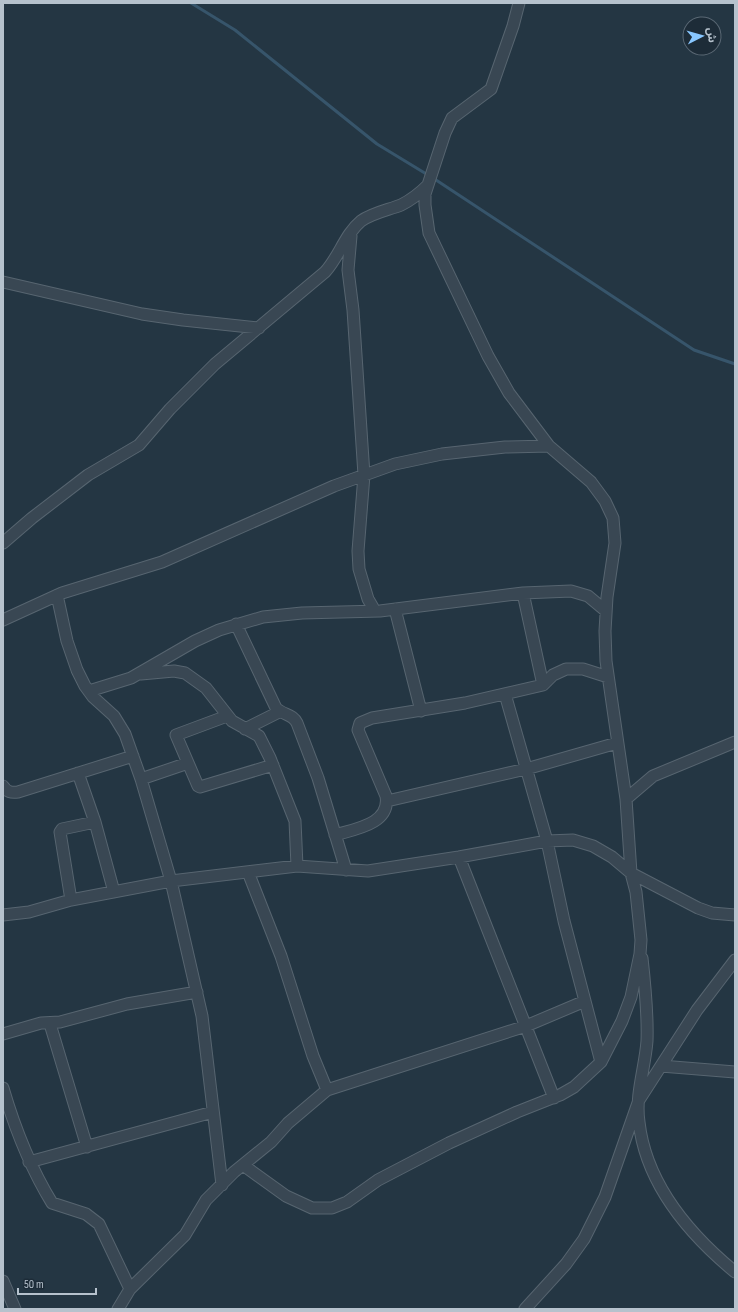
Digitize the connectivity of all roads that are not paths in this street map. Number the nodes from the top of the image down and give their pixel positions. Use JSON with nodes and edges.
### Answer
{"nodes":[{"id":1,"x":519,"y":3,"type":"edge"},
{"id":2,"x":429,"y":185,"type":"junction"},
{"id":3,"x":351,"y":233,"type":"junction"},
{"id":4,"x":3,"y":282,"type":"edge"},
{"id":5,"x":259,"y":328,"type":"junction"},
{"id":6,"x":549,"y":446,"type":"junction"},
{"id":7,"x":364,"y":475,"type":"junction"},
{"id":8,"x":3,"y":543,"type":"edge"},
{"id":9,"x":523,"y":593,"type":"junction"},
{"id":10,"x":57,"y":595,"type":"junction"},
{"id":11,"x":395,"y":609,"type":"junction"},
{"id":12,"x":374,"y":611,"type":"junction"},
{"id":13,"x":606,"y":611,"type":"junction"},
{"id":14,"x":3,"y":620,"type":"edge"},
{"id":15,"x":236,"y":624,"type":"junction"},
{"id":16,"x":137,"y":675,"type":"junction"},
{"id":17,"x":608,"y":677,"type":"junction"},
{"id":18,"x":542,"y":685,"type":"junction"},
{"id":19,"x":89,"y":691,"type":"junction"},
{"id":20,"x":505,"y":694,"type":"junction"},
{"id":21,"x":421,"y":711,"type":"junction"},
{"id":22,"x":279,"y":712,"type":"junction"},
{"id":23,"x":227,"y":716,"type":"junction"},
{"id":24,"x":245,"y":729,"type":"junction"},
{"id":25,"x":735,"y":742,"type":"edge"},
{"id":26,"x":617,"y":743,"type":"junction"},
{"id":27,"x":133,"y":756,"type":"junction"},
{"id":28,"x":188,"y":763,"type":"junction"},
{"id":29,"x":273,"y":765,"type":"junction"},
{"id":30,"x":526,"y":770,"type":"junction"},
{"id":31,"x":78,"y":773,"type":"junction"},
{"id":32,"x":141,"y":779,"type":"junction"},
{"id":33,"x":3,"y":786,"type":"edge"},
{"id":34,"x":626,"y":799,"type":"junction"},
{"id":35,"x":387,"y":801,"type":"junction"},
{"id":36,"x":95,"y":822,"type":"junction"},
{"id":37,"x":335,"y":835,"type":"junction"},
{"id":38,"x":547,"y":841,"type":"junction"},
{"id":39,"x":459,"y":857,"type":"junction"},
{"id":40,"x":297,"y":866,"type":"junction"},
{"id":41,"x":346,"y":870,"type":"junction"},
{"id":42,"x":248,"y":872,"type":"junction"},
{"id":43,"x":631,"y":873,"type":"junction"},
{"id":44,"x":171,"y":881,"type":"junction"},
{"id":45,"x":114,"y":892,"type":"junction"},
{"id":46,"x":71,"y":900,"type":"junction"},
{"id":47,"x":3,"y":915,"type":"edge"},
{"id":48,"x":735,"y":915,"type":"edge"},
{"id":49,"x":641,"y":940,"type":"junction"},
{"id":50,"x":735,"y":960,"type":"edge"},
{"id":51,"x":197,"y":992,"type":"junction"},
{"id":52,"x":585,"y":1001,"type":"junction"},
{"id":53,"x":50,"y":1024,"type":"junction"},
{"id":54,"x":526,"y":1026,"type":"junction"},
{"id":55,"x":3,"y":1034,"type":"edge"},
{"id":56,"x":601,"y":1062,"type":"junction"},
{"id":57,"x":661,"y":1066,"type":"junction"},
{"id":58,"x":735,"y":1072,"type":"edge"},
{"id":59,"x":3,"y":1088,"type":"edge"},
{"id":60,"x":327,"y":1090,"type":"junction"},
{"id":61,"x":554,"y":1098,"type":"junction"},
{"id":62,"x":639,"y":1100,"type":"junction"},
{"id":63,"x":213,"y":1112,"type":"junction"},
{"id":64,"x":87,"y":1147,"type":"junction"},
{"id":65,"x":29,"y":1162,"type":"junction"},
{"id":66,"x":243,"y":1165,"type":"junction"},
{"id":67,"x":222,"y":1184,"type":"junction"},
{"id":68,"x":735,"y":1272,"type":"edge"},
{"id":69,"x":3,"y":1281,"type":"edge"},
{"id":70,"x":130,"y":1289,"type":"junction"},
{"id":71,"x":15,"y":1309,"type":"edge"},
{"id":72,"x":118,"y":1309,"type":"edge"},
{"id":73,"x":525,"y":1309,"type":"edge"}],
"edges":[{"from":1,"to":2,"type":"street"},
{"from":2,"to":3,"type":"street"},
{"from":2,"to":6,"type":"street"},
{"from":3,"to":5,"type":"street"},
{"from":3,"to":7,"type":"street"},
{"from":4,"to":5,"type":"street"},
{"from":5,"to":8,"type":"street"},
{"from":6,"to":7,"type":"street"},
{"from":6,"to":13,"type":"street"},
{"from":7,"to":10,"type":"street"},
{"from":7,"to":12,"type":"street"},
{"from":9,"to":11,"type":"street"},
{"from":9,"to":13,"type":"street"},
{"from":9,"to":18,"type":"street"},
{"from":10,"to":14,"type":"street"},
{"from":10,"to":19,"type":"street"},
{"from":11,"to":12,"type":"street"},
{"from":11,"to":21,"type":"street"},
{"from":12,"to":15,"type":"street"},
{"from":13,"to":17,"type":"street"},
{"from":15,"to":16,"type":"street"},
{"from":15,"to":22,"type":"street"},
{"from":16,"to":19,"type":"street"},
{"from":16,"to":23,"type":"street"},
{"from":17,"to":18,"type":"street"},
{"from":17,"to":26,"type":"street"},
{"from":18,"to":20,"type":"street"},
{"from":19,"to":27,"type":"street"},
{"from":20,"to":21,"type":"street"},
{"from":20,"to":30,"type":"street"},
{"from":21,"to":35,"type":"street"},
{"from":22,"to":24,"type":"street"},
{"from":22,"to":37,"type":"street"},
{"from":23,"to":24,"type":"street"},
{"from":23,"to":28,"type":"street"},
{"from":24,"to":29,"type":"street"},
{"from":25,"to":34,"type":"street"},
{"from":26,"to":30,"type":"street"},
{"from":26,"to":34,"type":"street"},
{"from":27,"to":31,"type":"street"},
{"from":27,"to":32,"type":"street"},
{"from":28,"to":29,"type":"street"},
{"from":28,"to":32,"type":"street"},
{"from":29,"to":40,"type":"street"},
{"from":30,"to":35,"type":"street"},
{"from":30,"to":38,"type":"street"},
{"from":31,"to":33,"type":"street"},
{"from":31,"to":36,"type":"street"},
{"from":32,"to":44,"type":"street"},
{"from":34,"to":43,"type":"street"},
{"from":35,"to":37,"type":"street"},
{"from":36,"to":45,"type":"street"},
{"from":36,"to":46,"type":"street"},
{"from":37,"to":41,"type":"street"},
{"from":38,"to":39,"type":"street"},
{"from":38,"to":43,"type":"street"},
{"from":38,"to":52,"type":"street"},
{"from":39,"to":41,"type":"street"},
{"from":39,"to":54,"type":"street"},
{"from":40,"to":41,"type":"street"},
{"from":40,"to":42,"type":"street"},
{"from":42,"to":44,"type":"street"},
{"from":42,"to":60,"type":"street"},
{"from":43,"to":48,"type":"street"},
{"from":43,"to":49,"type":"street"},
{"from":44,"to":45,"type":"street"},
{"from":44,"to":51,"type":"street"},
{"from":45,"to":46,"type":"street"},
{"from":46,"to":47,"type":"street"},
{"from":49,"to":56,"type":"street"},
{"from":49,"to":62,"type":"street"},
{"from":50,"to":57,"type":"street"},
{"from":51,"to":53,"type":"street"},
{"from":51,"to":63,"type":"street"},
{"from":52,"to":54,"type":"street"},
{"from":52,"to":56,"type":"street"},
{"from":53,"to":55,"type":"street"},
{"from":53,"to":64,"type":"street"},
{"from":54,"to":60,"type":"street"},
{"from":54,"to":61,"type":"street"},
{"from":56,"to":61,"type":"street"},
{"from":57,"to":58,"type":"street"},
{"from":57,"to":62,"type":"street"},
{"from":59,"to":65,"type":"street"},
{"from":60,"to":66,"type":"street"},
{"from":61,"to":66,"type":"street"},
{"from":62,"to":68,"type":"street"},
{"from":62,"to":73,"type":"street"},
{"from":63,"to":64,"type":"street"},
{"from":63,"to":67,"type":"street"},
{"from":64,"to":65,"type":"street"},
{"from":65,"to":70,"type":"street"},
{"from":66,"to":67,"type":"street"},
{"from":67,"to":70,"type":"street"},
{"from":69,"to":71,"type":"street"},
{"from":70,"to":72,"type":"street"}]}
